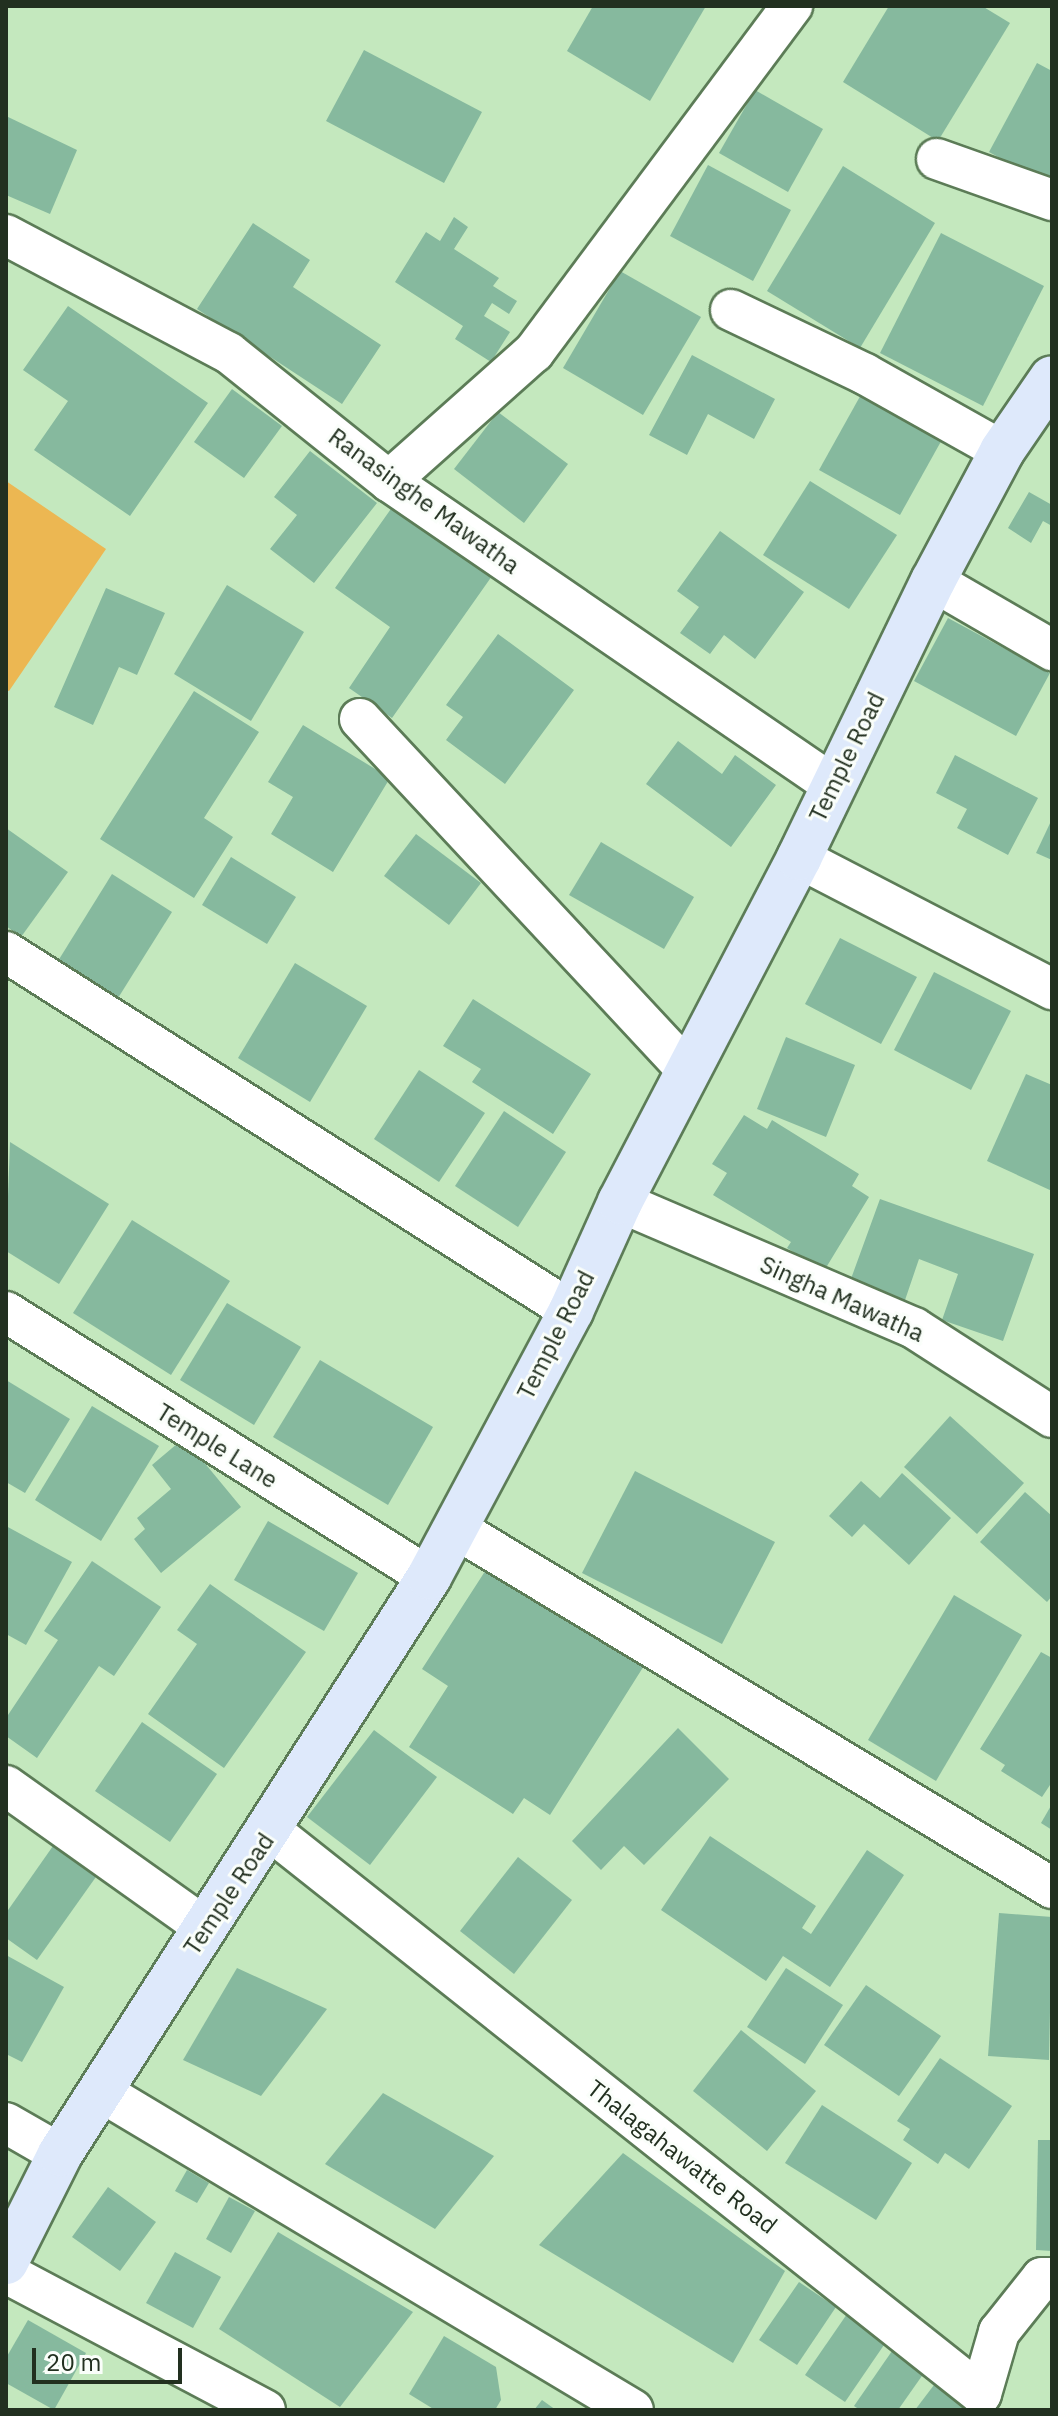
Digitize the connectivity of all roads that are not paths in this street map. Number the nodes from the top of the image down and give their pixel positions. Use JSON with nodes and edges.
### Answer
{"nodes":[{"id":1,"x":792,"y":6,"type":"edge"},
{"id":2,"x":937,"y":159,"type":"dead end"},
{"id":3,"x":1052,"y":200,"type":"edge"},
{"id":4,"x":6,"y":235,"type":"edge"},
{"id":5,"x":731,"y":310,"type":"dead end"},
{"id":6,"x":1052,"y":378,"type":"edge"},
{"id":7,"x":1002,"y":451,"type":"junction"},
{"id":8,"x":389,"y":481,"type":"junction"},
{"id":9,"x":933,"y":581,"type":"junction"},
{"id":10,"x":1052,"y":650,"type":"edge"},
{"id":11,"x":360,"y":719,"type":"dead end"},
{"id":12,"x":833,"y":785,"type":"junction"},
{"id":13,"x":799,"y":858,"type":"junction"},
{"id":14,"x":6,"y":952,"type":"edge"},
{"id":15,"x":1052,"y":989,"type":"edge"},
{"id":16,"x":688,"y":1071,"type":"junction"},
{"id":17,"x":620,"y":1202,"type":"junction"},
{"id":18,"x":571,"y":1311,"type":"junction"},
{"id":19,"x":6,"y":1312,"type":"edge"},
{"id":20,"x":1052,"y":1417,"type":"edge"},
{"id":21,"x":455,"y":1528,"type":"junction"},
{"id":22,"x":429,"y":1577,"type":"junction"},
{"id":23,"x":6,"y":1786,"type":"edge"},
{"id":24,"x":271,"y":1831,"type":"junction"},
{"id":25,"x":1052,"y":1888,"type":"edge"},
{"id":26,"x":206,"y":1928,"type":"junction"},
{"id":27,"x":100,"y":2091,"type":"junction"},
{"id":28,"x":6,"y":2123,"type":"edge"},
{"id":29,"x":60,"y":2154,"type":"junction"},
{"id":30,"x":6,"y":2262,"type":"edge"},
{"id":31,"x":6,"y":2273,"type":"edge"},
{"id":32,"x":1052,"y":2278,"type":"edge"},
{"id":33,"x":992,"y":2402,"type":"edge"},
{"id":34,"x":265,"y":2410,"type":"edge"},
{"id":35,"x":633,"y":2410,"type":"edge"}],
"edges":[{"from":1,"to":8,"type":"street"},
{"from":2,"to":3,"type":"street"},
{"from":4,"to":8,"type":"street","name":"Ranasinghe Mawatha"},
{"from":5,"to":7,"type":"street"},
{"from":6,"to":7,"type":"street","name":"Temple Road"},
{"from":7,"to":9,"type":"street","name":"Temple Road"},
{"from":8,"to":12,"type":"street","name":"Ranasinghe Mawatha"},
{"from":9,"to":10,"type":"street"},
{"from":9,"to":12,"type":"street","name":"Temple Road"},
{"from":11,"to":16,"type":"street"},
{"from":12,"to":13,"type":"street","name":"Temple Road"},
{"from":13,"to":15,"type":"street"},
{"from":13,"to":16,"type":"street","name":"Temple Road"},
{"from":14,"to":18,"type":"street"},
{"from":16,"to":17,"type":"street","name":"Temple Road"},
{"from":17,"to":18,"type":"street","name":"Temple Road"},
{"from":17,"to":20,"type":"street","name":"Singha Mawatha"},
{"from":18,"to":21,"type":"street","name":"Temple Road"},
{"from":19,"to":22,"type":"street","name":"Temple Lane"},
{"from":21,"to":22,"type":"street","name":"Temple Road"},
{"from":21,"to":25,"type":"street"},
{"from":22,"to":24,"type":"street","name":"Temple Road"},
{"from":23,"to":26,"type":"street"},
{"from":24,"to":26,"type":"street","name":"Temple Road"},
{"from":24,"to":33,"type":"street","name":"Thalagahawatte Road"},
{"from":26,"to":27,"type":"street","name":"Temple Road"},
{"from":27,"to":29,"type":"street","name":"Temple Road"},
{"from":27,"to":35,"type":"street"},
{"from":28,"to":29,"type":"street"},
{"from":29,"to":30,"type":"street","name":"Temple Road"},
{"from":31,"to":34,"type":"street"},
{"from":32,"to":33,"type":"street","name":"Thalagahawatte Road"}]}
